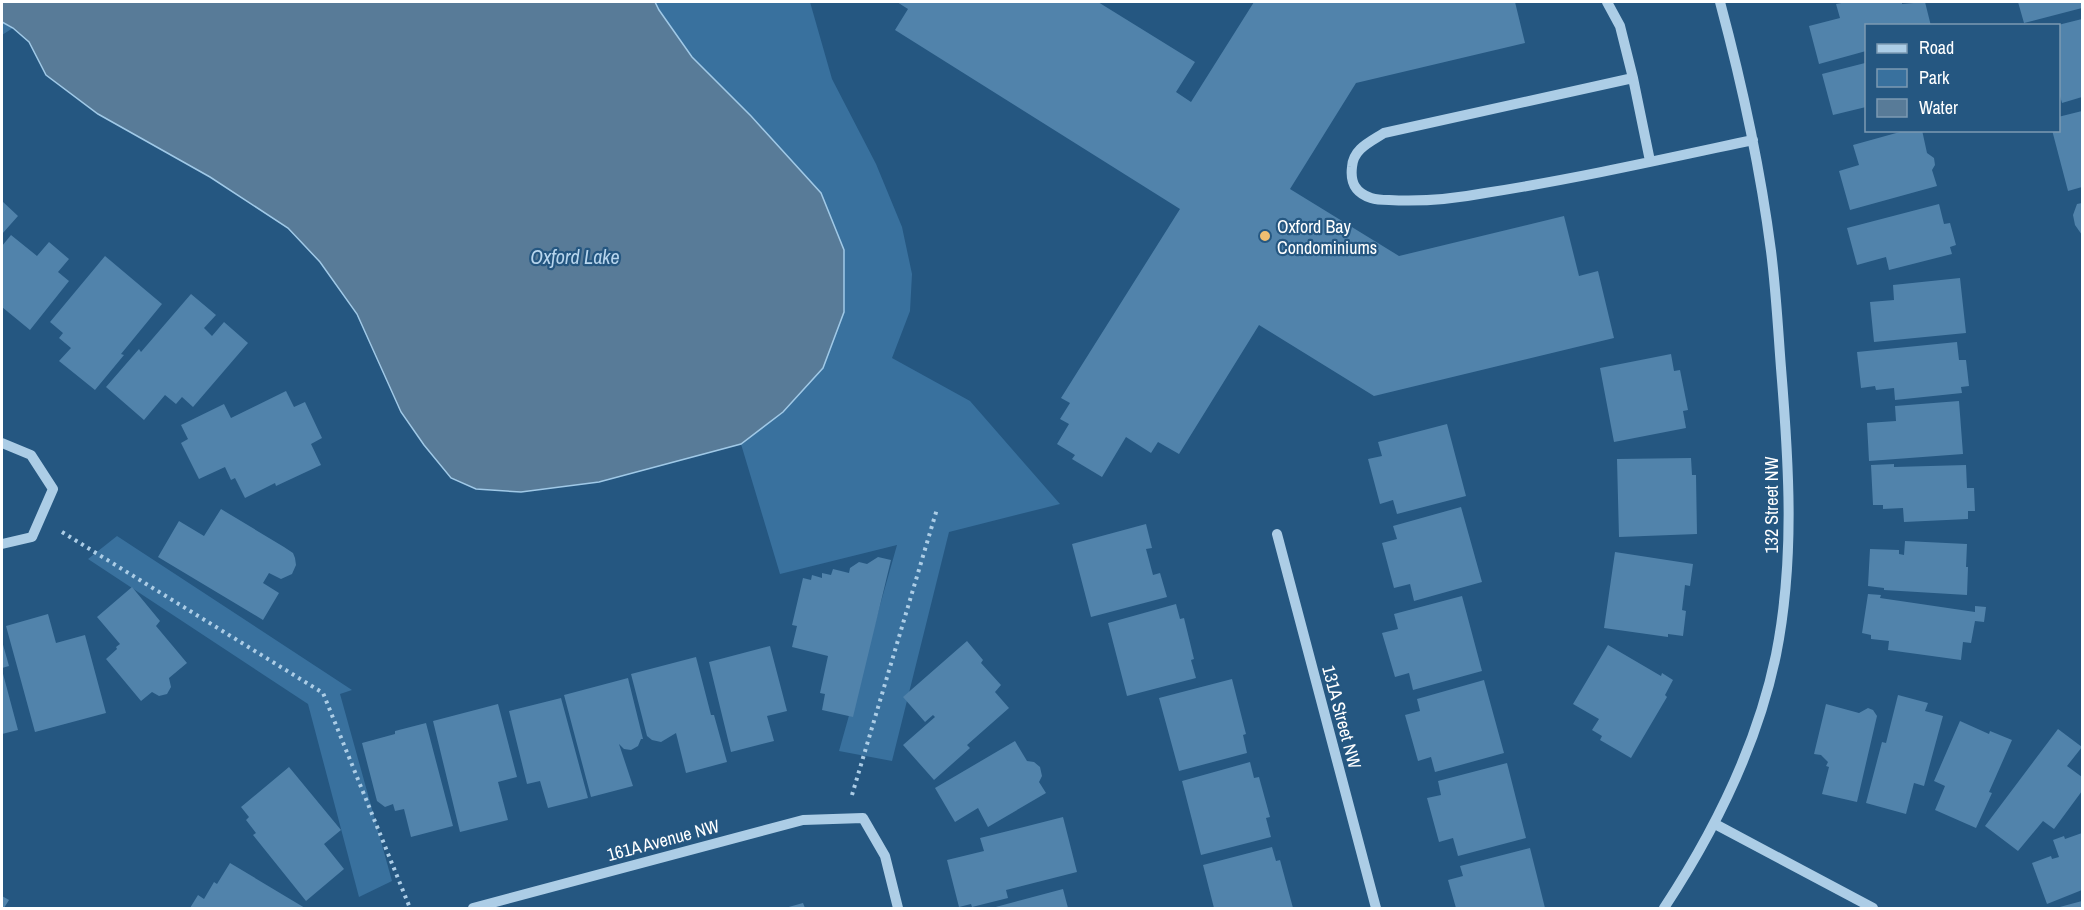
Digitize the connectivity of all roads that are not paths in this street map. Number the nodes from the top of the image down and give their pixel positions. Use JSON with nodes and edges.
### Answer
{"nodes":[{"id":1,"x":1607,"y":2,"type":"edge"},
{"id":2,"x":1720,"y":2,"type":"edge"},
{"id":3,"x":1633,"y":78,"type":"junction"},
{"id":4,"x":1753,"y":140,"type":"junction"},
{"id":5,"x":1650,"y":161,"type":"junction"},
{"id":6,"x":2,"y":443,"type":"edge"},
{"id":7,"x":1277,"y":534,"type":"dead end"},
{"id":8,"x":2,"y":544,"type":"edge"},
{"id":9,"x":1715,"y":824,"type":"junction"},
{"id":10,"x":473,"y":909,"type":"edge"},
{"id":11,"x":898,"y":909,"type":"edge"},
{"id":12,"x":1376,"y":909,"type":"edge"},
{"id":13,"x":1664,"y":909,"type":"edge"},
{"id":14,"x":1873,"y":909,"type":"edge"}],
"edges":[{"from":1,"to":3,"type":"street"},
{"from":2,"to":4,"type":"street","name":"132 Street NW"},
{"from":3,"to":5,"type":"street"},
{"from":3,"to":5,"type":"street"},
{"from":4,"to":5,"type":"street"},
{"from":4,"to":9,"type":"street","name":"132 Street NW"},
{"from":6,"to":8,"type":"street"},
{"from":7,"to":12,"type":"street","name":"131A Street NW"},
{"from":9,"to":13,"type":"street","name":"132 Street NW"},
{"from":9,"to":14,"type":"street"},
{"from":10,"to":11,"type":"street","name":"161A Avenue NW"}]}
